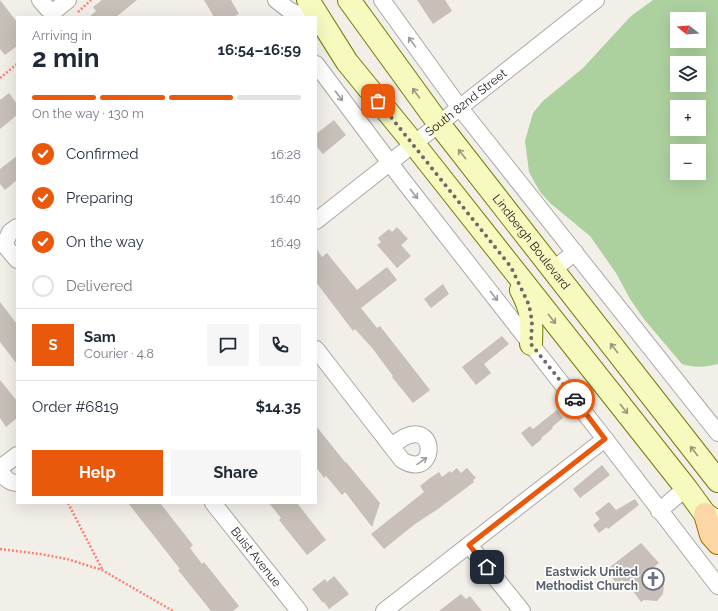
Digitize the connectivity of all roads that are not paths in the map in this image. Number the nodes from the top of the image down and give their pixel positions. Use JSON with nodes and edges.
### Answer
{"nodes":[{"id":1,"x":40,"y":0,"type":"edge"},
{"id":2,"x":270,"y":0,"type":"edge"},
{"id":3,"x":276,"y":0,"type":"edge"},
{"id":4,"x":308,"y":0,"type":"edge"},
{"id":5,"x":349,"y":0,"type":"edge"},
{"id":6,"x":382,"y":0,"type":"edge"},
{"id":7,"x":596,"y":0,"type":"edge"},
{"id":8,"x":72,"y":6,"type":"edge"},
{"id":9,"x":280,"y":16,"type":"edge"},
{"id":10,"x":303,"y":16,"type":"edge"},
{"id":11,"x":316,"y":16,"type":"edge"},
{"id":12,"x":320,"y":25,"type":"edge"},
{"id":13,"x":317,"y":65,"type":"edge"},
{"id":14,"x":460,"y":108,"type":"junction"},
{"id":15,"x":439,"y":124,"type":"junction"},
{"id":16,"x":414,"y":144,"type":"junction"},
{"id":17,"x":390,"y":163,"type":"junction"},
{"id":18,"x":317,"y":220,"type":"edge"},
{"id":19,"x":16,"y":228,"type":"edge"},
{"id":20,"x":574,"y":252,"type":"junction"},
{"id":21,"x":16,"y":259,"type":"edge"},
{"id":22,"x":511,"y":267,"type":"junction"},
{"id":23,"x":553,"y":270,"type":"junction"},
{"id":24,"x":531,"y":344,"type":"junction"},
{"id":25,"x":317,"y":351,"type":"edge"},
{"id":26,"x":718,"y":433,"type":"edge"},
{"id":27,"x":605,"y":439,"type":"junction"},
{"id":28,"x":392,"y":446,"type":"dead end"},
{"id":29,"x":16,"y":456,"type":"edge"},
{"id":30,"x":0,"y":468,"type":"edge"},
{"id":31,"x":0,"y":471,"type":"edge"},
{"id":32,"x":718,"y":481,"type":"edge"},
{"id":33,"x":16,"y":483,"type":"edge"},
{"id":34,"x":686,"y":488,"type":"junction"},
{"id":35,"x":214,"y":504,"type":"edge"},
{"id":36,"x":659,"y":511,"type":"junction"},
{"id":37,"x":711,"y":518,"type":"edge"},
{"id":38,"x":718,"y":543,"type":"edge"},
{"id":39,"x":469,"y":545,"type":"junction"},
{"id":40,"x":718,"y":586,"type":"edge"},
{"id":41,"x":299,"y":611,"type":"edge"},
{"id":42,"x":384,"y":611,"type":"edge"},
{"id":43,"x":522,"y":611,"type":"edge"}],
"edges":[{"from":1,"to":8,"type":"street"},
{"from":2,"to":9,"type":"street"},
{"from":3,"to":10,"type":"street"},
{"from":4,"to":11,"type":"main road"},
{"from":15,"to":5,"type":"main road","name":"Lindbergh Boulevard","one_way":true},
{"from":14,"to":6,"type":"street","one_way":true},
{"from":7,"to":14,"type":"street","name":"South 82nd Street"},
{"from":12,"to":16,"type":"main road"},
{"from":13,"to":17,"type":"street","one_way":true},
{"from":14,"to":15,"type":"street","name":"South 82nd Street"},
{"from":14,"to":20,"type":"street"},
{"from":15,"to":16,"type":"street","name":"South 82nd Street"},
{"from":23,"to":15,"type":"main road","name":"Lindbergh Boulevard","one_way":true},
{"from":16,"to":17,"type":"street","name":"South 82nd Street"},
{"from":16,"to":22,"type":"main road"},
{"from":17,"to":18,"type":"street","name":"South 82nd Street"},
{"from":17,"to":24,"type":"street","one_way":true},
{"from":19,"to":21,"type":"street"},
{"from":20,"to":23,"type":"street"},
{"from":20,"to":26,"type":"street"},
{"from":22,"to":24,"type":"main road"},
{"from":22,"to":34,"type":"main road","one_way":true},
{"from":32,"to":23,"type":"main road","name":"Lindbergh Boulevard","one_way":true},
{"from":24,"to":27,"type":"street"},
{"from":25,"to":28,"type":"street"},
{"from":27,"to":36,"type":"street"},
{"from":27,"to":39,"type":"street"},
{"from":29,"to":30,"type":"street"},
{"from":31,"to":33,"type":"street"},
{"from":34,"to":36,"type":"street"},
{"from":34,"to":37,"type":"main road"},
{"from":35,"to":41,"type":"street","name":"Buist Avenue"},
{"from":36,"to":40,"type":"street"},
{"from":37,"to":38,"type":"main road"},
{"from":39,"to":42,"type":"street"},
{"from":39,"to":43,"type":"street"}]}
